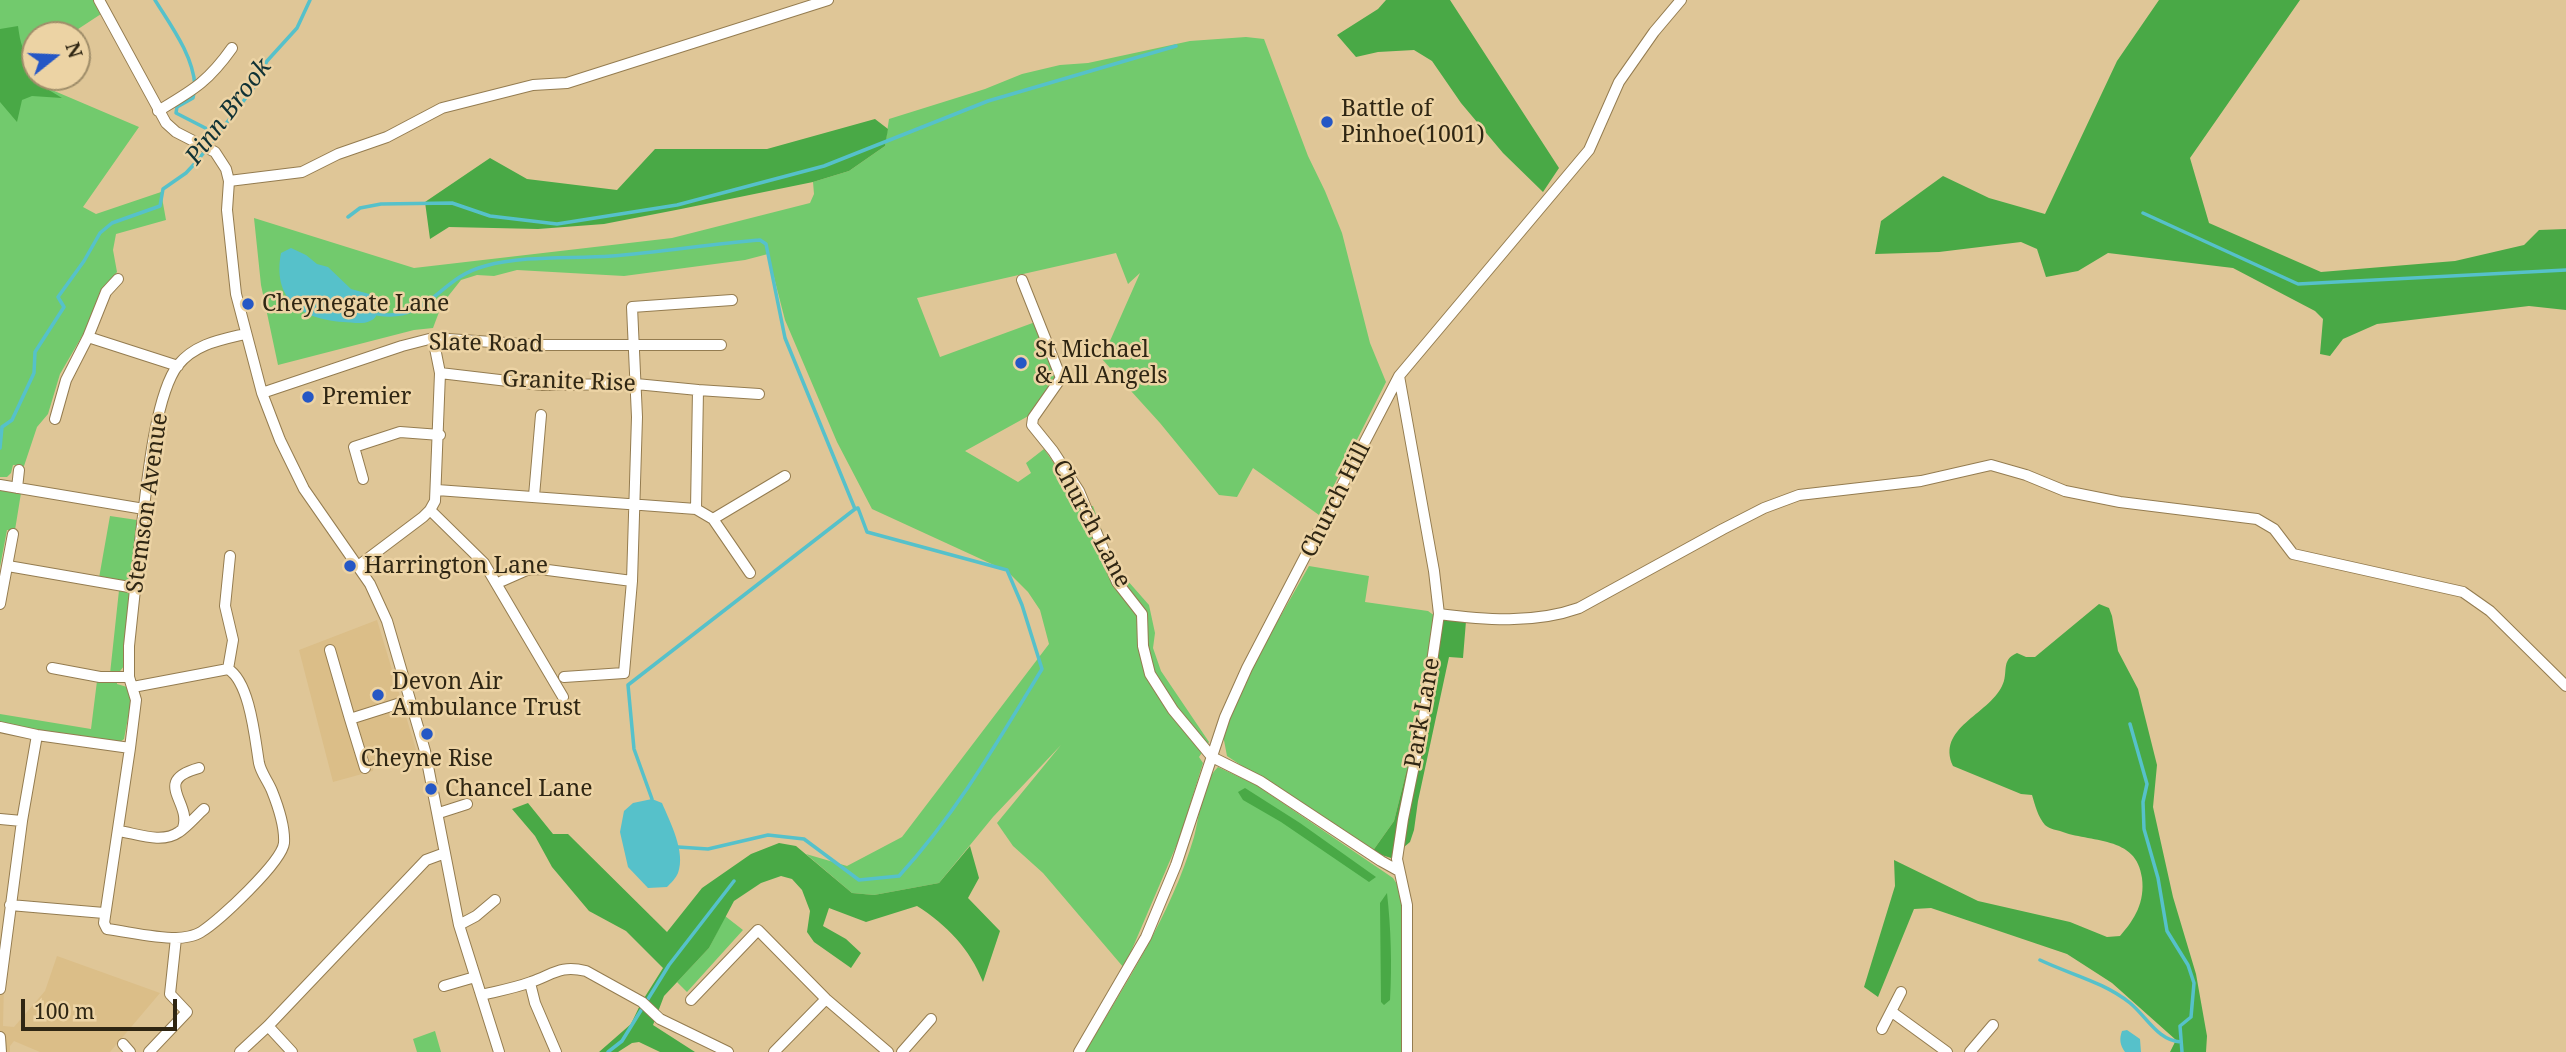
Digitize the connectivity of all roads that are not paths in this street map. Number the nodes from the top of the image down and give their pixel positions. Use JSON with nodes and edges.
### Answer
{"nodes":[{"id":1,"x":99,"y":0,"type":"edge"},
{"id":2,"x":828,"y":0,"type":"edge"},
{"id":3,"x":1681,"y":0,"type":"edge"},
{"id":4,"x":232,"y":48,"type":"dead end"},
{"id":5,"x":158,"y":111,"type":"junction"},
{"id":6,"x":229,"y":181,"type":"junction"},
{"id":7,"x":118,"y":279,"type":"dead end"},
{"id":8,"x":1022,"y":279,"type":"dead end"},
{"id":9,"x":732,"y":300,"type":"dead end"},
{"id":10,"x":245,"y":334,"type":"junction"},
{"id":11,"x":88,"y":337,"type":"junction"},
{"id":12,"x":433,"y":338,"type":"junction"},
{"id":13,"x":721,"y":345,"type":"dead end"},
{"id":14,"x":634,"y":347,"type":"junction"},
{"id":15,"x":178,"y":366,"type":"junction"},
{"id":16,"x":440,"y":373,"type":"junction"},
{"id":17,"x":1399,"y":376,"type":"junction"},
{"id":18,"x":636,"y":384,"type":"junction"},
{"id":19,"x":698,"y":390,"type":"junction"},
{"id":20,"x":261,"y":393,"type":"junction"},
{"id":21,"x":759,"y":394,"type":"dead end"},
{"id":22,"x":541,"y":415,"type":"dead end"},
{"id":23,"x":55,"y":419,"type":"dead end"},
{"id":24,"x":439,"y":435,"type":"junction"},
{"id":25,"x":19,"y":470,"type":"dead end"},
{"id":26,"x":786,"y":476,"type":"dead end"},
{"id":27,"x":363,"y":479,"type":"dead end"},
{"id":28,"x":0,"y":485,"type":"edge"},
{"id":29,"x":17,"y":488,"type":"junction"},
{"id":30,"x":437,"y":490,"type":"junction"},
{"id":31,"x":534,"y":496,"type":"junction"},
{"id":32,"x":634,"y":503,"type":"junction"},
{"id":33,"x":144,"y":509,"type":"junction"},
{"id":34,"x":696,"y":509,"type":"junction"},
{"id":35,"x":430,"y":510,"type":"junction"},
{"id":36,"x":713,"y":519,"type":"junction"},
{"id":37,"x":13,"y":534,"type":"dead end"},
{"id":38,"x":230,"y":556,"type":"dead end"},
{"id":39,"x":8,"y":566,"type":"junction"},
{"id":40,"x":358,"y":566,"type":"junction"},
{"id":41,"x":750,"y":573,"type":"dead end"},
{"id":42,"x":502,"y":581,"type":"dead end"},
{"id":43,"x":632,"y":581,"type":"junction"},
{"id":44,"x":135,"y":588,"type":"junction"},
{"id":45,"x":0,"y":604,"type":"edge"},
{"id":46,"x":1439,"y":614,"type":"junction"},
{"id":47,"x":330,"y":650,"type":"dead end"},
{"id":48,"x":52,"y":668,"type":"dead end"},
{"id":49,"x":228,"y":669,"type":"junction"},
{"id":50,"x":564,"y":677,"type":"dead end"},
{"id":51,"x":131,"y":682,"type":"junction"},
{"id":52,"x":2566,"y":687,"type":"edge"},
{"id":53,"x":563,"y":696,"type":"dead end"},
{"id":54,"x":410,"y":700,"type":"junction"},
{"id":55,"x":350,"y":719,"type":"junction"},
{"id":56,"x":0,"y":727,"type":"edge"},
{"id":57,"x":37,"y":735,"type":"junction"},
{"id":58,"x":130,"y":748,"type":"junction"},
{"id":59,"x":1212,"y":757,"type":"junction"},
{"id":60,"x":199,"y":768,"type":"dead end"},
{"id":61,"x":365,"y":768,"type":"dead end"},
{"id":62,"x":467,"y":804,"type":"dead end"},
{"id":63,"x":204,"y":808,"type":"dead end"},
{"id":64,"x":439,"y":813,"type":"junction"},
{"id":65,"x":0,"y":819,"type":"edge"},
{"id":66,"x":22,"y":821,"type":"junction"},
{"id":67,"x":182,"y":830,"type":"junction"},
{"id":68,"x":119,"y":831,"type":"junction"},
{"id":69,"x":445,"y":853,"type":"junction"},
{"id":70,"x":1399,"y":871,"type":"junction"},
{"id":71,"x":495,"y":900,"type":"dead end"},
{"id":72,"x":10,"y":905,"type":"junction"},
{"id":73,"x":104,"y":913,"type":"junction"},
{"id":74,"x":459,"y":925,"type":"junction"},
{"id":75,"x":176,"y":938,"type":"junction"},
{"id":76,"x":475,"y":977,"type":"junction"},
{"id":77,"x":530,"y":983,"type":"junction"},
{"id":78,"x":444,"y":986,"type":"dead end"},
{"id":79,"x":0,"y":989,"type":"edge"},
{"id":80,"x":1902,"y":992,"type":"dead end"},
{"id":81,"x":481,"y":995,"type":"junction"},
{"id":82,"x":826,"y":999,"type":"junction"},
{"id":83,"x":691,"y":1000,"type":"dead end"},
{"id":84,"x":1892,"y":1012,"type":"junction"},
{"id":85,"x":931,"y":1018,"type":"dead end"},
{"id":86,"x":1993,"y":1025,"type":"dead end"},
{"id":87,"x":268,"y":1026,"type":"junction"},
{"id":88,"x":1882,"y":1029,"type":"dead end"},
{"id":89,"x":0,"y":1037,"type":"edge"},
{"id":90,"x":1,"y":1052,"type":"edge"},
{"id":91,"x":149,"y":1052,"type":"edge"},
{"id":92,"x":240,"y":1052,"type":"edge"},
{"id":93,"x":292,"y":1052,"type":"edge"},
{"id":94,"x":499,"y":1052,"type":"edge"},
{"id":95,"x":556,"y":1052,"type":"edge"},
{"id":96,"x":728,"y":1052,"type":"edge"},
{"id":97,"x":774,"y":1052,"type":"edge"},
{"id":98,"x":887,"y":1052,"type":"edge"},
{"id":99,"x":902,"y":1052,"type":"edge"},
{"id":100,"x":1079,"y":1052,"type":"edge"},
{"id":101,"x":1407,"y":1052,"type":"edge"},
{"id":102,"x":1947,"y":1052,"type":"edge"},
{"id":103,"x":1970,"y":1052,"type":"edge"}],
"edges":[{"from":1,"to":5,"type":"street"},
{"from":2,"to":6,"type":"street"},
{"from":3,"to":17,"type":"street","name":"Church Hill"},
{"from":4,"to":5,"type":"street"},
{"from":5,"to":6,"type":"street"},
{"from":6,"to":10,"type":"street"},
{"from":7,"to":11,"type":"street"},
{"from":8,"to":59,"type":"street","name":"Church Lane"},
{"from":9,"to":14,"type":"street"},
{"from":10,"to":15,"type":"street","name":"Stemson Avenue"},
{"from":10,"to":20,"type":"street"},
{"from":11,"to":15,"type":"street"},
{"from":11,"to":23,"type":"street"},
{"from":12,"to":14,"type":"street","name":"Slate Road"},
{"from":12,"to":16,"type":"street"},
{"from":12,"to":20,"type":"street","name":"Slate Road"},
{"from":13,"to":14,"type":"street","name":"Slate Road"},
{"from":14,"to":18,"type":"street"},
{"from":15,"to":33,"type":"street","name":"Stemson Avenue"},
{"from":16,"to":18,"type":"street","name":"Granite Rise"},
{"from":16,"to":24,"type":"street"},
{"from":17,"to":46,"type":"street","name":"Park Lane"},
{"from":17,"to":59,"type":"street","name":"Church Hill"},
{"from":18,"to":19,"type":"street","name":"Granite Rise"},
{"from":18,"to":32,"type":"street"},
{"from":19,"to":21,"type":"street","name":"Granite Rise"},
{"from":19,"to":34,"type":"street"},
{"from":20,"to":40,"type":"street"},
{"from":22,"to":31,"type":"street"},
{"from":24,"to":27,"type":"street"},
{"from":24,"to":30,"type":"street"},
{"from":25,"to":29,"type":"street"},
{"from":26,"to":36,"type":"street"},
{"from":28,"to":29,"type":"street"},
{"from":29,"to":33,"type":"street"},
{"from":30,"to":31,"type":"street"},
{"from":30,"to":35,"type":"street"},
{"from":31,"to":32,"type":"street"},
{"from":32,"to":34,"type":"street"},
{"from":32,"to":43,"type":"street"},
{"from":33,"to":44,"type":"street","name":"Stemson Avenue"},
{"from":34,"to":36,"type":"street"},
{"from":35,"to":40,"type":"street"},
{"from":35,"to":53,"type":"street"},
{"from":36,"to":41,"type":"street"},
{"from":37,"to":39,"type":"street"},
{"from":38,"to":49,"type":"street"},
{"from":39,"to":44,"type":"street"},
{"from":39,"to":45,"type":"street"},
{"from":40,"to":54,"type":"street"},
{"from":42,"to":43,"type":"street"},
{"from":43,"to":50,"type":"street"},
{"from":44,"to":51,"type":"street","name":"Stemson Avenue"},
{"from":46,"to":52,"type":"street"},
{"from":46,"to":70,"type":"street","name":"Park Lane"},
{"from":47,"to":55,"type":"street"},
{"from":48,"to":51,"type":"street"},
{"from":49,"to":51,"type":"street"},
{"from":49,"to":75,"type":"street"},
{"from":51,"to":58,"type":"street","name":"Stemson Avenue"},
{"from":54,"to":55,"type":"street"},
{"from":54,"to":64,"type":"street"},
{"from":55,"to":61,"type":"street"},
{"from":56,"to":57,"type":"street"},
{"from":57,"to":58,"type":"street"},
{"from":57,"to":66,"type":"street"},
{"from":58,"to":68,"type":"street","name":"Stemson Avenue"},
{"from":59,"to":70,"type":"street","name":"Church Lane"},
{"from":59,"to":100,"type":"street","name":"Church Hill"},
{"from":60,"to":67,"type":"street"},
{"from":62,"to":64,"type":"street"},
{"from":63,"to":67,"type":"street"},
{"from":64,"to":69,"type":"street"},
{"from":65,"to":66,"type":"street"},
{"from":66,"to":72,"type":"street"},
{"from":67,"to":68,"type":"street"},
{"from":68,"to":73,"type":"street","name":"Stemson Avenue"},
{"from":69,"to":74,"type":"street"},
{"from":69,"to":87,"type":"street"},
{"from":70,"to":101,"type":"street","name":"Park Lane"},
{"from":71,"to":74,"type":"street"},
{"from":72,"to":73,"type":"street"},
{"from":72,"to":79,"type":"street"},
{"from":73,"to":75,"type":"street"},
{"from":74,"to":76,"type":"street"},
{"from":75,"to":91,"type":"street"},
{"from":76,"to":78,"type":"street"},
{"from":76,"to":81,"type":"street"},
{"from":77,"to":81,"type":"street"},
{"from":77,"to":95,"type":"street"},
{"from":77,"to":96,"type":"street"},
{"from":80,"to":84,"type":"street"},
{"from":81,"to":94,"type":"street"},
{"from":82,"to":83,"type":"street"},
{"from":82,"to":97,"type":"street"},
{"from":82,"to":98,"type":"street"},
{"from":84,"to":88,"type":"street"},
{"from":84,"to":102,"type":"street"},
{"from":85,"to":99,"type":"street"},
{"from":86,"to":103,"type":"street"},
{"from":87,"to":92,"type":"street"},
{"from":87,"to":93,"type":"street"},
{"from":89,"to":90,"type":"street"}]}
